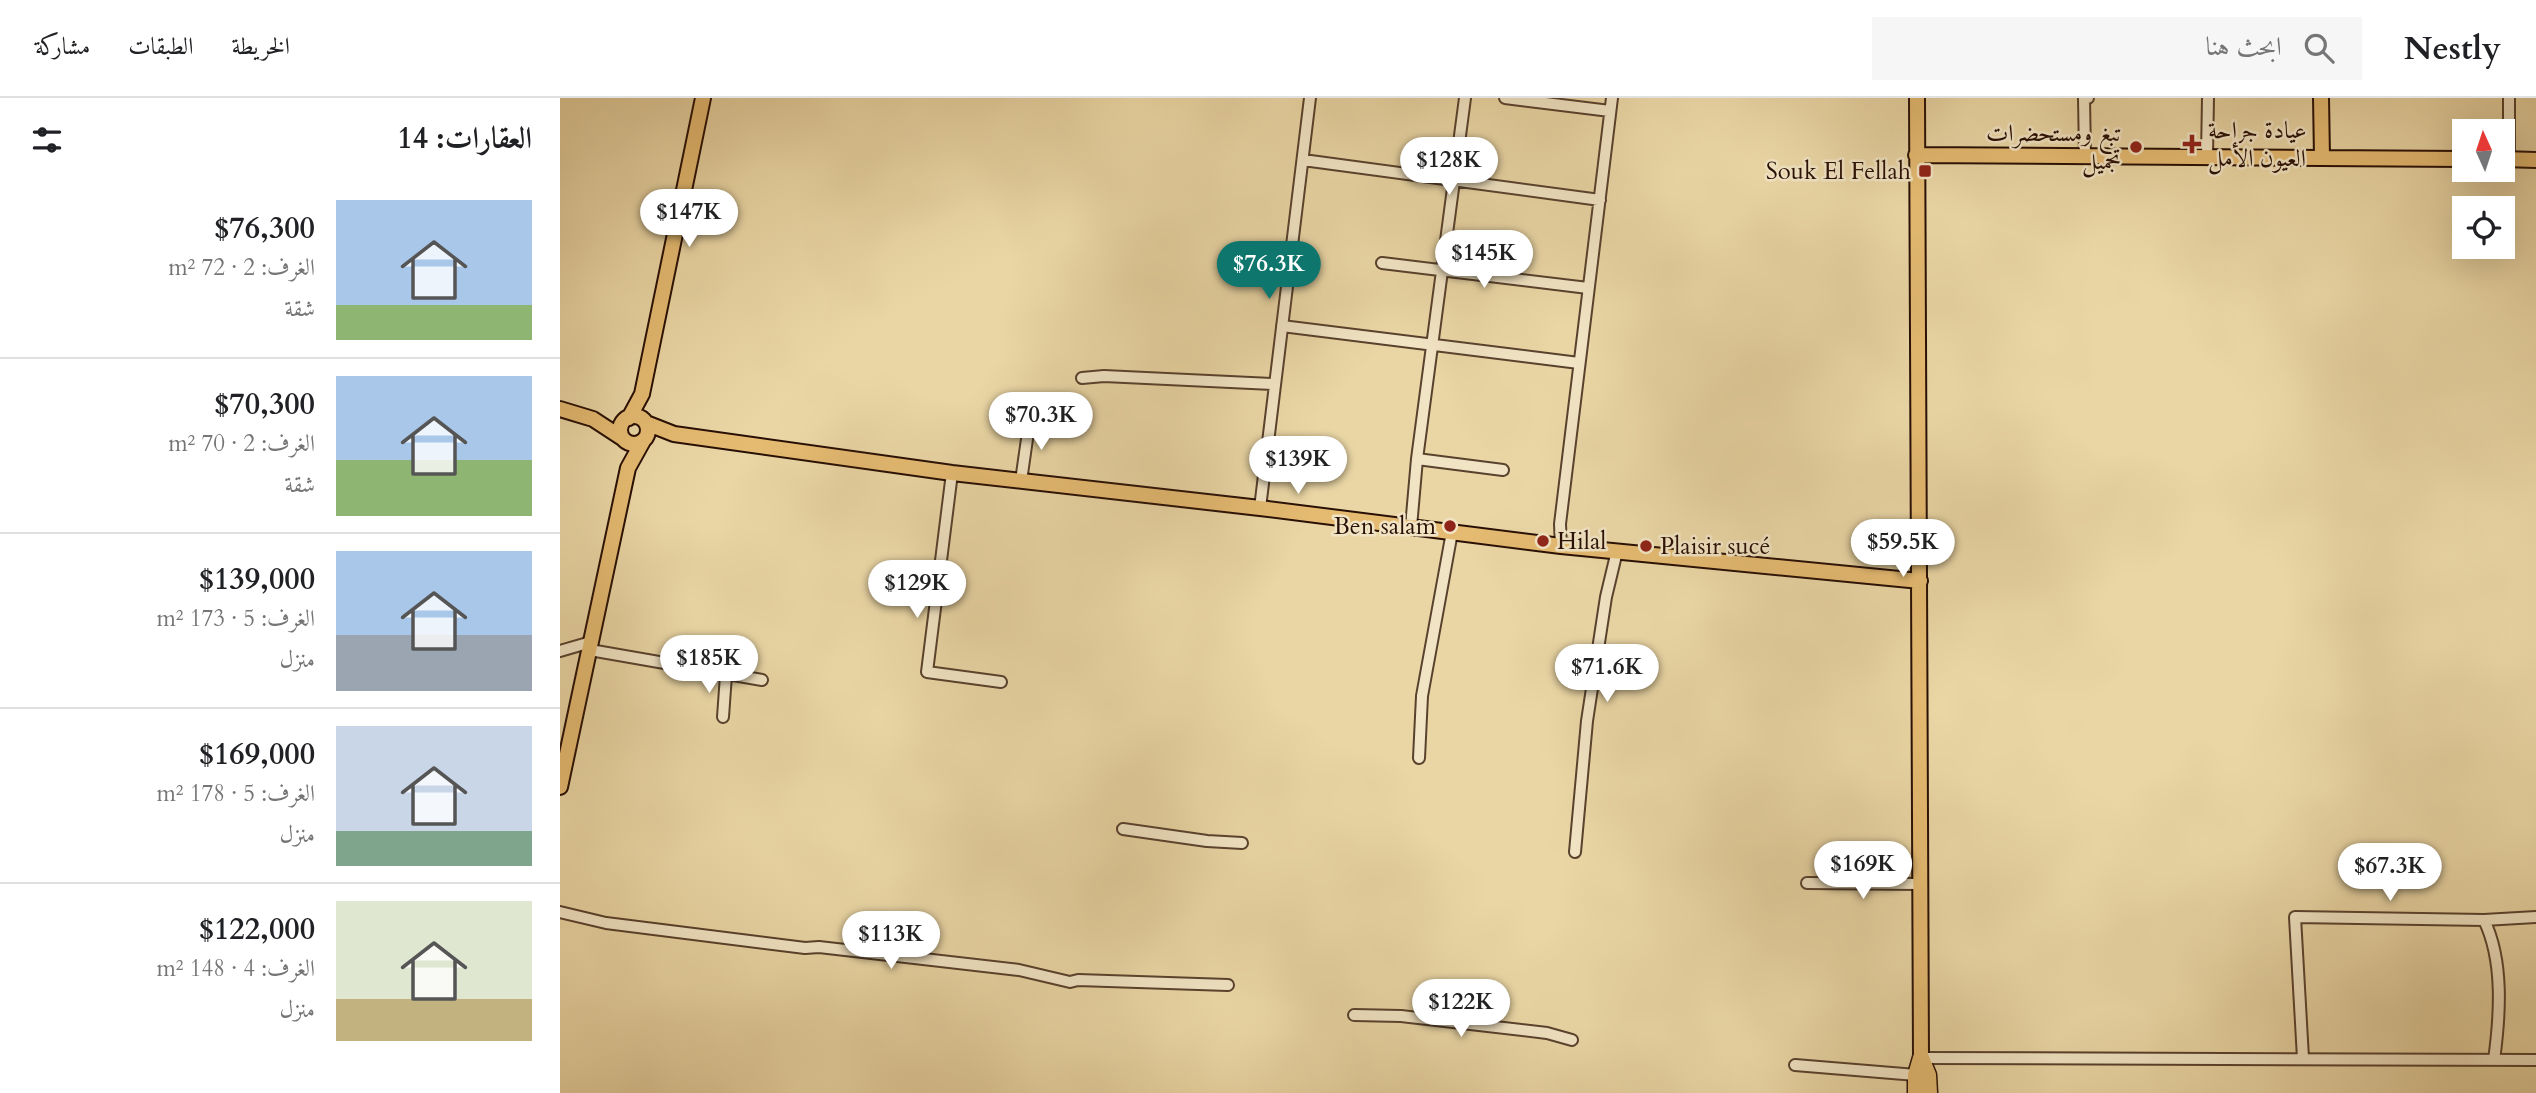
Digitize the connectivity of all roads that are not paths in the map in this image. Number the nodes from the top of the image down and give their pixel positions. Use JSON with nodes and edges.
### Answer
{"nodes":[{"id":1,"x":703,"y":98,"type":"edge"},
{"id":2,"x":1310,"y":98,"type":"edge"},
{"id":3,"x":1465,"y":98,"type":"edge"},
{"id":4,"x":1505,"y":98,"type":"edge"},
{"id":5,"x":1612,"y":98,"type":"edge"},
{"id":6,"x":1917,"y":98,"type":"edge"},
{"id":7,"x":2088,"y":98,"type":"edge"},
{"id":8,"x":2208,"y":98,"type":"edge"},
{"id":9,"x":2321,"y":98,"type":"edge"},
{"id":10,"x":2508,"y":98,"type":"edge"},
{"id":11,"x":1610,"y":111,"type":"junction"},
{"id":12,"x":2507,"y":119,"type":"edge"},
{"id":13,"x":1916,"y":155,"type":"junction"},
{"id":14,"x":2085,"y":155,"type":"junction"},
{"id":15,"x":2207,"y":156,"type":"junction"},
{"id":16,"x":2322,"y":157,"type":"junction"},
{"id":17,"x":2452,"y":159,"type":"edge"},
{"id":18,"x":2515,"y":159,"type":"edge"},
{"id":19,"x":1303,"y":160,"type":"junction"},
{"id":20,"x":2536,"y":160,"type":"edge"},
{"id":21,"x":1455,"y":182,"type":"junction"},
{"id":22,"x":1600,"y":200,"type":"junction"},
{"id":23,"x":1382,"y":263,"type":"dead end"},
{"id":24,"x":1443,"y":269,"type":"junction"},
{"id":25,"x":1588,"y":288,"type":"junction"},
{"id":26,"x":1282,"y":326,"type":"junction"},
{"id":27,"x":1432,"y":345,"type":"junction"},
{"id":28,"x":1578,"y":363,"type":"junction"},
{"id":29,"x":1082,"y":378,"type":"dead end"},
{"id":30,"x":1274,"y":384,"type":"junction"},
{"id":31,"x":642,"y":394,"type":"junction"},
{"id":32,"x":560,"y":409,"type":"edge"},
{"id":33,"x":586,"y":416,"type":"junction"},
{"id":34,"x":628,"y":418,"type":"junction"},
{"id":35,"x":1030,"y":418,"type":"dead end"},
{"id":36,"x":645,"y":423,"type":"junction"},
{"id":37,"x":674,"y":434,"type":"junction"},
{"id":38,"x":623,"y":438,"type":"junction"},
{"id":39,"x":643,"y":440,"type":"junction"},
{"id":40,"x":1417,"y":459,"type":"junction"},
{"id":41,"x":628,"y":468,"type":"junction"},
{"id":42,"x":1503,"y":470,"type":"dead end"},
{"id":43,"x":953,"y":473,"type":"junction"},
{"id":44,"x":1021,"y":481,"type":"junction"},
{"id":45,"x":1260,"y":508,"type":"junction"},
{"id":46,"x":1411,"y":527,"type":"junction"},
{"id":47,"x":1452,"y":532,"type":"junction"},
{"id":48,"x":1561,"y":546,"type":"junction"},
{"id":49,"x":1617,"y":551,"type":"junction"},
{"id":50,"x":1920,"y":581,"type":"junction"},
{"id":51,"x":591,"y":646,"type":"junction"},
{"id":52,"x":560,"y":651,"type":"edge"},
{"id":53,"x":726,"y":675,"type":"junction"},
{"id":54,"x":762,"y":680,"type":"dead end"},
{"id":55,"x":1001,"y":682,"type":"dead end"},
{"id":56,"x":723,"y":717,"type":"dead end"},
{"id":57,"x":565,"y":737,"type":"edge"},
{"id":58,"x":1419,"y":758,"type":"dead end"},
{"id":59,"x":560,"y":787,"type":"edge"},
{"id":60,"x":1123,"y":829,"type":"dead end"},
{"id":61,"x":1242,"y":843,"type":"dead end"},
{"id":62,"x":1575,"y":852,"type":"dead end"},
{"id":63,"x":1807,"y":883,"type":"dead end"},
{"id":64,"x":1919,"y":884,"type":"junction"},
{"id":65,"x":560,"y":912,"type":"edge"},
{"id":66,"x":2536,"y":917,"type":"edge"},
{"id":67,"x":2484,"y":920,"type":"junction"},
{"id":68,"x":1228,"y":985,"type":"dead end"},
{"id":69,"x":1354,"y":1015,"type":"dead end"},
{"id":70,"x":1572,"y":1040,"type":"dead end"},
{"id":71,"x":1921,"y":1058,"type":"junction"},
{"id":72,"x":2303,"y":1058,"type":"junction"},
{"id":73,"x":2494,"y":1060,"type":"junction"},
{"id":74,"x":2536,"y":1060,"type":"edge"},
{"id":75,"x":1795,"y":1065,"type":"dead end"},
{"id":76,"x":1916,"y":1074,"type":"junction"},
{"id":77,"x":1916,"y":1093,"type":"edge"},
{"id":78,"x":1929,"y":1093,"type":"edge"}],
"edges":[{"from":1,"to":31,"type":"main road"},
{"from":2,"to":19,"type":"street"},
{"from":3,"to":21,"type":"street"},
{"from":4,"to":11,"type":"street"},
{"from":5,"to":11,"type":"street"},
{"from":6,"to":13,"type":"main road"},
{"from":7,"to":14,"type":"street"},
{"from":8,"to":15,"type":"street"},
{"from":9,"to":16,"type":"main road"},
{"from":10,"to":12,"type":"street"},
{"from":11,"to":22,"type":"street"},
{"from":13,"to":14,"type":"main road"},
{"from":13,"to":50,"type":"main road"},
{"from":14,"to":15,"type":"main road"},
{"from":15,"to":16,"type":"main road"},
{"from":16,"to":17,"type":"main road"},
{"from":18,"to":20,"type":"main road"},
{"from":19,"to":21,"type":"street"},
{"from":19,"to":26,"type":"street"},
{"from":21,"to":22,"type":"street"},
{"from":21,"to":24,"type":"street"},
{"from":22,"to":25,"type":"street"},
{"from":23,"to":24,"type":"street"},
{"from":24,"to":25,"type":"street"},
{"from":24,"to":27,"type":"street"},
{"from":25,"to":28,"type":"street"},
{"from":26,"to":27,"type":"street"},
{"from":26,"to":30,"type":"street"},
{"from":27,"to":28,"type":"street"},
{"from":27,"to":40,"type":"street"},
{"from":28,"to":48,"type":"street"},
{"from":29,"to":30,"type":"street"},
{"from":30,"to":45,"type":"street"},
{"from":31,"to":34,"type":"main road"},
{"from":31,"to":36,"type":"main road"},
{"from":32,"to":33,"type":"main road"},
{"from":33,"to":34,"type":"main road"},
{"from":33,"to":38,"type":"main road"},
{"from":34,"to":36,"type":"main road"},
{"from":34,"to":38,"type":"main road"},
{"from":35,"to":44,"type":"street"},
{"from":36,"to":37,"type":"main road"},
{"from":36,"to":39,"type":"main road"},
{"from":37,"to":39,"type":"main road"},
{"from":37,"to":43,"type":"main road"},
{"from":38,"to":39,"type":"main road"},
{"from":38,"to":41,"type":"main road"},
{"from":39,"to":41,"type":"main road"},
{"from":40,"to":42,"type":"street"},
{"from":40,"to":46,"type":"street"},
{"from":41,"to":51,"type":"main road"},
{"from":43,"to":44,"type":"main road"},
{"from":43,"to":55,"type":"street"},
{"from":44,"to":45,"type":"main road"},
{"from":45,"to":46,"type":"main road"},
{"from":46,"to":47,"type":"main road"},
{"from":47,"to":48,"type":"main road"},
{"from":47,"to":58,"type":"street"},
{"from":48,"to":49,"type":"main road"},
{"from":49,"to":50,"type":"main road"},
{"from":49,"to":62,"type":"street"},
{"from":50,"to":64,"type":"main road"},
{"from":51,"to":52,"type":"street"},
{"from":51,"to":53,"type":"street"},
{"from":51,"to":57,"type":"main road"},
{"from":53,"to":54,"type":"street"},
{"from":53,"to":56,"type":"street"},
{"from":57,"to":59,"type":"main road"},
{"from":60,"to":61,"type":"street"},
{"from":63,"to":64,"type":"street"},
{"from":64,"to":71,"type":"main road"},
{"from":65,"to":68,"type":"street"},
{"from":66,"to":67,"type":"street"},
{"from":67,"to":72,"type":"street"},
{"from":67,"to":73,"type":"street"},
{"from":69,"to":70,"type":"street"},
{"from":71,"to":72,"type":"street"},
{"from":71,"to":76,"type":"highway"},
{"from":71,"to":78,"type":"highway"},
{"from":72,"to":73,"type":"street"},
{"from":73,"to":74,"type":"street"},
{"from":75,"to":76,"type":"street"},
{"from":76,"to":77,"type":"highway"}]}
